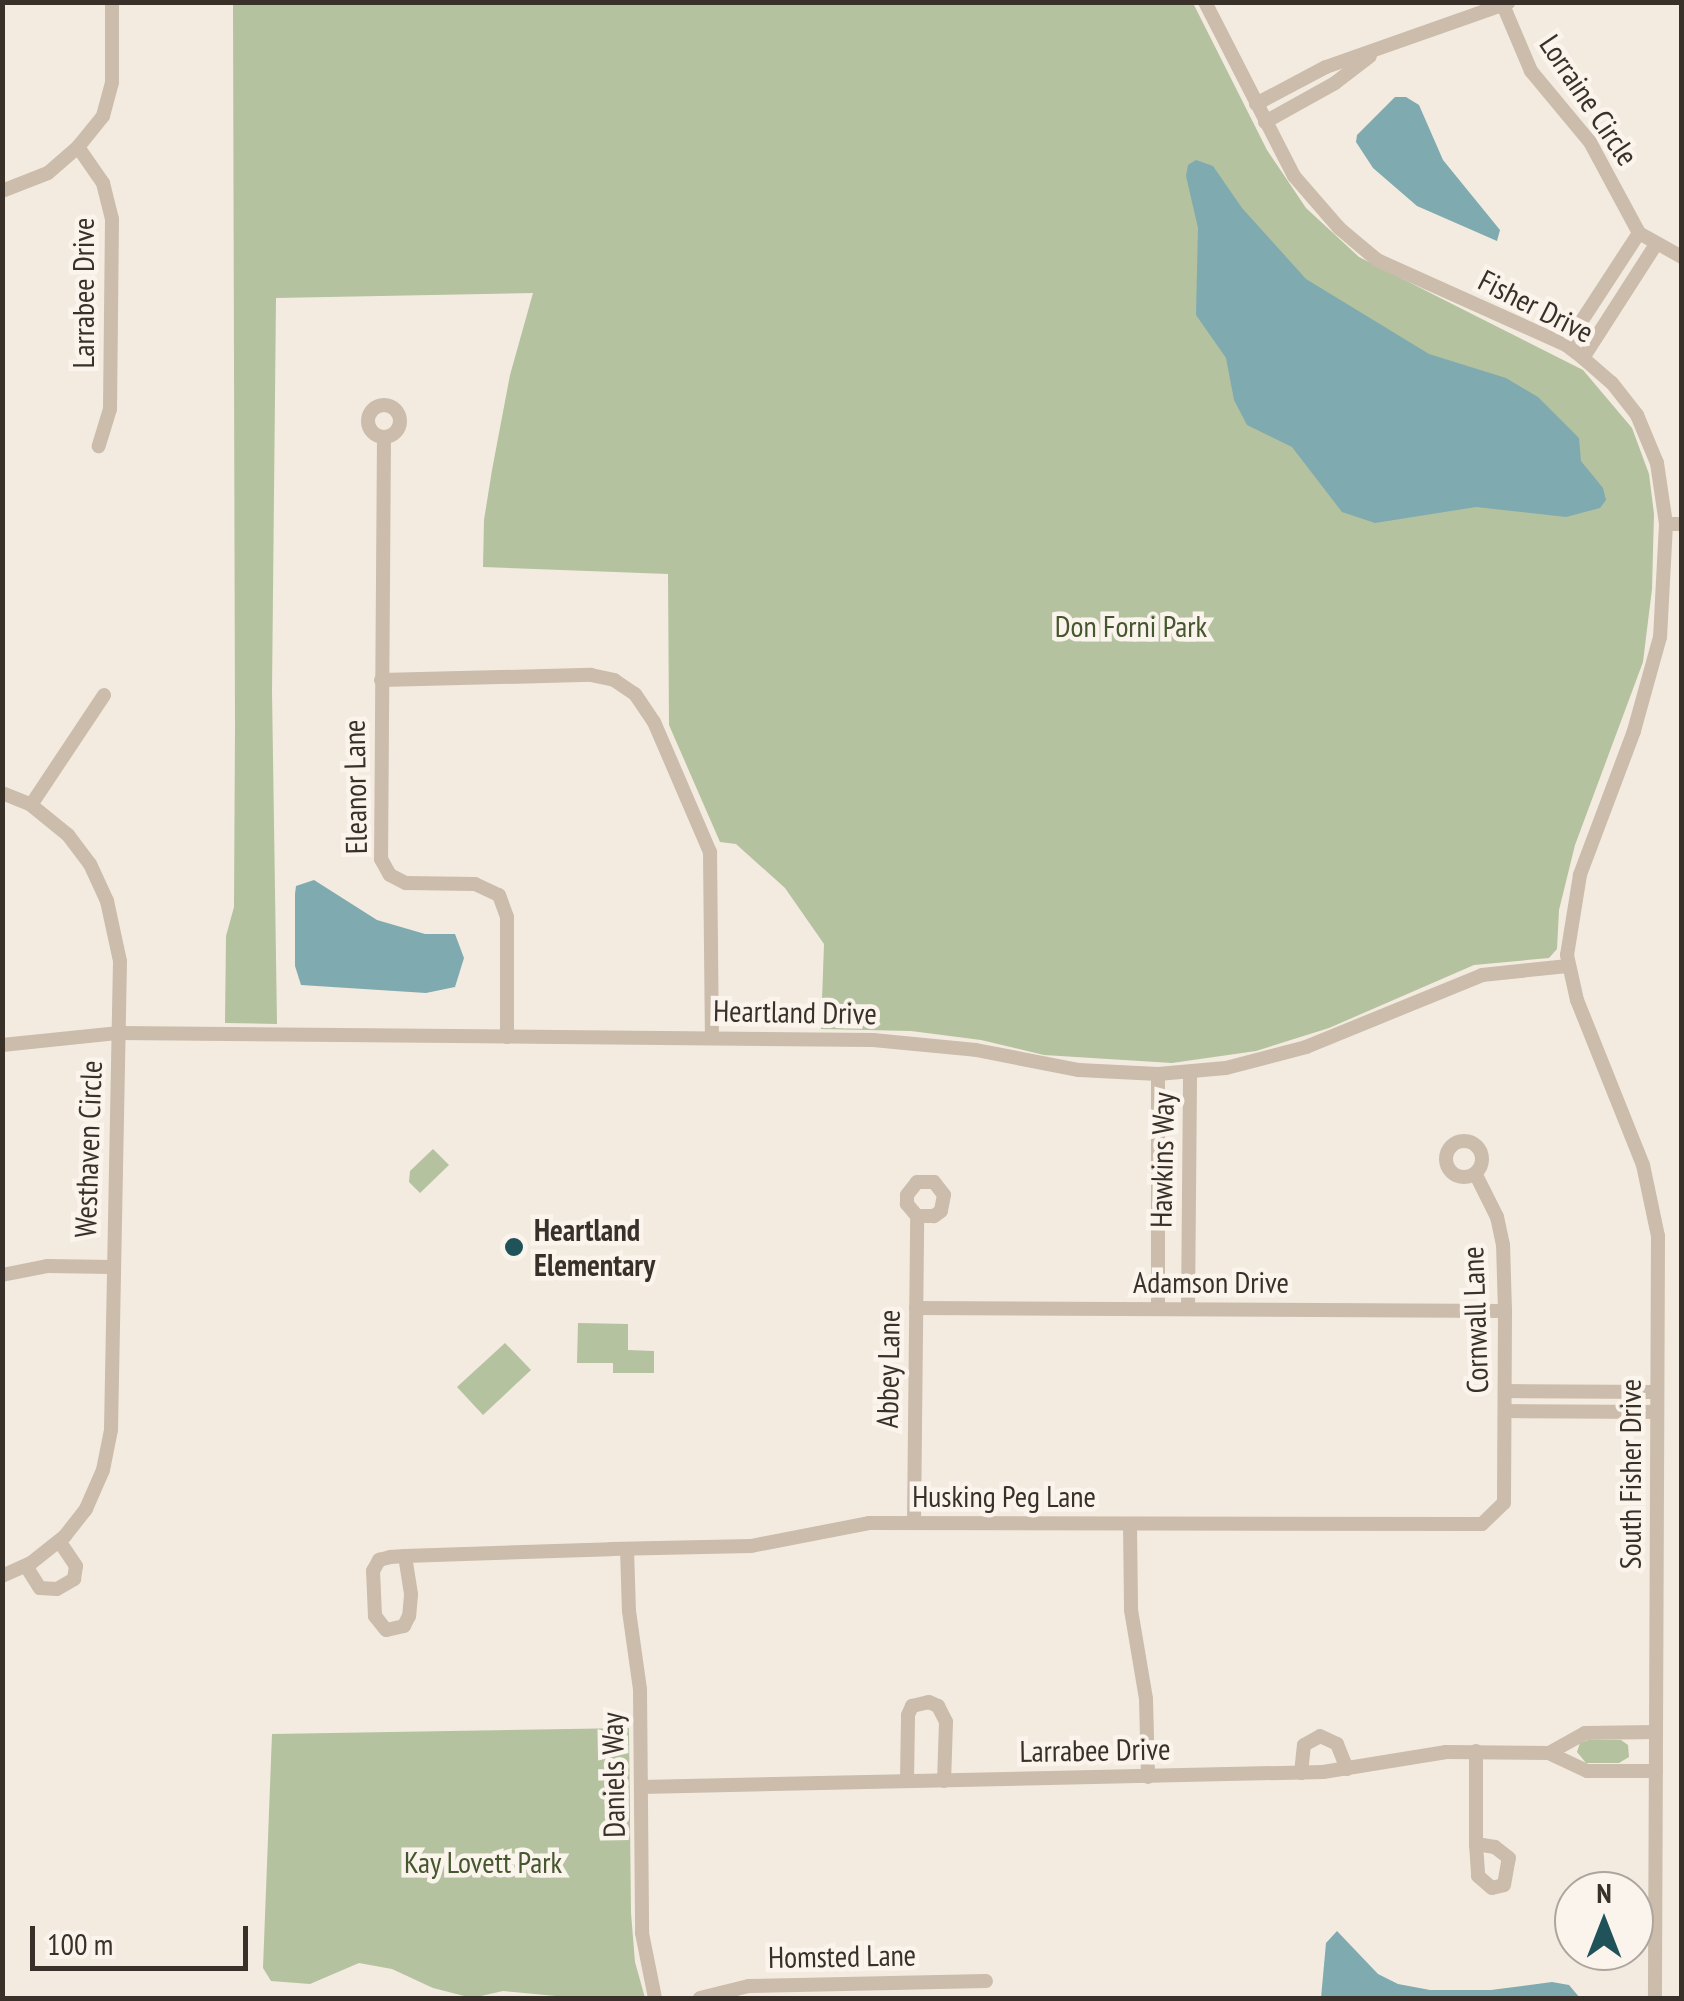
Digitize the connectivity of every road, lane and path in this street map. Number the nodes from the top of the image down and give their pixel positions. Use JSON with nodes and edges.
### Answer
{"nodes":[{"id":1,"x":112,"y":2,"type":"edge"},
{"id":2,"x":1206,"y":2,"type":"edge"},
{"id":3,"x":1506,"y":4,"type":"edge"},
{"id":4,"x":1383,"y":47,"type":"junction"},
{"id":5,"x":1256,"y":104,"type":"junction"},
{"id":6,"x":1265,"y":122,"type":"junction"},
{"id":7,"x":78,"y":147,"type":"junction"},
{"id":8,"x":2,"y":191,"type":"edge"},
{"id":9,"x":1639,"y":233,"type":"junction"},
{"id":10,"x":1656,"y":246,"type":"junction"},
{"id":11,"x":1682,"y":257,"type":"edge"},
{"id":12,"x":1566,"y":345,"type":"junction"},
{"id":13,"x":1583,"y":358,"type":"junction"},
{"id":14,"x":384,"y":437,"type":"dead end"},
{"id":15,"x":99,"y":446,"type":"dead end"},
{"id":16,"x":1665,"y":505,"type":"junction"},
{"id":17,"x":1682,"y":505,"type":"edge"},
{"id":18,"x":1674,"y":524,"type":"edge"},
{"id":19,"x":381,"y":680,"type":"junction"},
{"id":20,"x":104,"y":695,"type":"dead end"},
{"id":21,"x":2,"y":793,"type":"edge"},
{"id":22,"x":31,"y":804,"type":"junction"},
{"id":23,"x":1568,"y":966,"type":"junction"},
{"id":24,"x":119,"y":1034,"type":"junction"},
{"id":25,"x":507,"y":1038,"type":"junction"},
{"id":26,"x":712,"y":1038,"type":"junction"},
{"id":27,"x":2,"y":1045,"type":"edge"},
{"id":28,"x":1190,"y":1072,"type":"junction"},
{"id":29,"x":1158,"y":1074,"type":"junction"},
{"id":30,"x":1475,"y":1173,"type":"dead end"},
{"id":31,"x":918,"y":1216,"type":"dead end"},
{"id":32,"x":112,"y":1267,"type":"junction"},
{"id":33,"x":2,"y":1275,"type":"edge"},
{"id":34,"x":916,"y":1308,"type":"junction"},
{"id":35,"x":1158,"y":1309,"type":"junction"},
{"id":36,"x":1188,"y":1309,"type":"junction"},
{"id":37,"x":1506,"y":1311,"type":"junction"},
{"id":38,"x":1506,"y":1392,"type":"junction"},
{"id":39,"x":1658,"y":1392,"type":"junction"},
{"id":40,"x":1505,"y":1411,"type":"junction"},
{"id":41,"x":1657,"y":1412,"type":"junction"},
{"id":42,"x":914,"y":1523,"type":"junction"},
{"id":43,"x":1130,"y":1524,"type":"junction"},
{"id":44,"x":59,"y":1541,"type":"junction"},
{"id":45,"x":627,"y":1550,"type":"junction"},
{"id":46,"x":404,"y":1556,"type":"junction"},
{"id":47,"x":26,"y":1566,"type":"junction"},
{"id":48,"x":2,"y":1576,"type":"edge"},
{"id":49,"x":1656,"y":1732,"type":"junction"},
{"id":50,"x":1476,"y":1751,"type":"junction"},
{"id":51,"x":1549,"y":1752,"type":"junction"},
{"id":52,"x":1347,"y":1770,"type":"junction"},
{"id":53,"x":1656,"y":1771,"type":"junction"},
{"id":54,"x":1301,"y":1772,"type":"junction"},
{"id":55,"x":1148,"y":1776,"type":"junction"},
{"id":56,"x":944,"y":1781,"type":"junction"},
{"id":57,"x":908,"y":1782,"type":"junction"},
{"id":58,"x":641,"y":1787,"type":"junction"},
{"id":59,"x":1476,"y":1844,"type":"dead end"},
{"id":60,"x":986,"y":1981,"type":"dead end"},
{"id":61,"x":885,"y":1991,"type":"edge"},
{"id":62,"x":655,"y":1998,"type":"edge"},
{"id":63,"x":700,"y":1998,"type":"edge"},
{"id":64,"x":1655,"y":1998,"type":"edge"}],
"edges":[{"from":1,"to":7,"type":"street"},
{"from":2,"to":5,"type":"street","name":"Fisher Drive"},
{"from":3,"to":4,"type":"street"},
{"from":3,"to":9,"type":"street","name":"Lorraine Circle"},
{"from":4,"to":5,"type":"street"},
{"from":4,"to":6,"type":"street"},
{"from":5,"to":6,"type":"street","name":"Fisher Drive"},
{"from":6,"to":12,"type":"street","name":"Fisher Drive"},
{"from":7,"to":8,"type":"street"},
{"from":7,"to":15,"type":"street","name":"Larrabee Drive"},
{"from":9,"to":10,"type":"street","name":"Lorraine Circle"},
{"from":9,"to":12,"type":"street"},
{"from":10,"to":11,"type":"street","name":"Lorraine Circle"},
{"from":10,"to":13,"type":"street"},
{"from":12,"to":13,"type":"street","name":"Fisher Drive"},
{"from":13,"to":16,"type":"street","name":"Fisher Drive"},
{"from":14,"to":19,"type":"street","name":"Eleanor Lane"},
{"from":16,"to":17,"type":"street"},
{"from":16,"to":18,"type":"street","name":"Fisher Drive"},
{"from":18,"to":23,"type":"street","name":"Fisher Drive"},
{"from":19,"to":25,"type":"street","name":"Eleanor Lane"},
{"from":19,"to":26,"type":"street"},
{"from":20,"to":22,"type":"street"},
{"from":21,"to":22,"type":"street","name":"Westhaven Circle"},
{"from":22,"to":24,"type":"street","name":"Westhaven Circle"},
{"from":23,"to":28,"type":"street","name":"Heartland Drive"},
{"from":23,"to":39,"type":"street","name":"South Fisher Drive"},
{"from":24,"to":25,"type":"street","name":"Heartland Drive"},
{"from":24,"to":27,"type":"street","name":"Heartland Drive"},
{"from":24,"to":32,"type":"street","name":"Westhaven Circle"},
{"from":25,"to":26,"type":"street","name":"Heartland Drive"},
{"from":26,"to":29,"type":"street","name":"Heartland Drive"},
{"from":28,"to":29,"type":"street","name":"Heartland Drive"},
{"from":28,"to":36,"type":"street","name":"Hawkins Way"},
{"from":29,"to":35,"type":"street","name":"Hawkins Way"},
{"from":30,"to":37,"type":"street","name":"Cornwall Lane"},
{"from":31,"to":34,"type":"street","name":"Abbey Lane"},
{"from":32,"to":33,"type":"street"},
{"from":32,"to":44,"type":"street","name":"Westhaven Circle"},
{"from":34,"to":35,"type":"street","name":"Adamson Drive"},
{"from":34,"to":42,"type":"street","name":"Abbey Lane"},
{"from":35,"to":36,"type":"street","name":"Adamson Drive"},
{"from":36,"to":37,"type":"street","name":"Adamson Drive"},
{"from":37,"to":38,"type":"street","name":"Cornwall Lane"},
{"from":38,"to":39,"type":"street"},
{"from":38,"to":40,"type":"street","name":"Cornwall Lane"},
{"from":39,"to":41,"type":"street","name":"South Fisher Drive"},
{"from":40,"to":41,"type":"street"},
{"from":40,"to":43,"type":"street","name":"Husking Peg Lane"},
{"from":41,"to":49,"type":"street","name":"South Fisher Drive"},
{"from":42,"to":43,"type":"street","name":"Husking Peg Lane"},
{"from":42,"to":45,"type":"street","name":"Husking Peg Lane"},
{"from":43,"to":55,"type":"street"},
{"from":44,"to":47,"type":"street","name":"Westhaven Circle"},
{"from":44,"to":47,"type":"street"},
{"from":45,"to":46,"type":"street","name":"Husking Peg Lane"},
{"from":45,"to":58,"type":"street","name":"Daniels Way"},
{"from":46,"to":46,"type":"street"},
{"from":47,"to":48,"type":"street","name":"Westhaven Circle"},
{"from":49,"to":51,"type":"street","name":"Larrabee Drive"},
{"from":49,"to":53,"type":"street","name":"South Fisher Drive"},
{"from":50,"to":51,"type":"street","name":"Larrabee Drive"},
{"from":50,"to":52,"type":"street","name":"Larrabee Drive"},
{"from":50,"to":59,"type":"street"},
{"from":51,"to":53,"type":"street","name":"Larrabee Drive"},
{"from":52,"to":54,"type":"street","name":"Larrabee Drive"},
{"from":52,"to":54,"type":"street"},
{"from":53,"to":64,"type":"street","name":"South Fisher Drive"},
{"from":54,"to":55,"type":"street","name":"Larrabee Drive"},
{"from":55,"to":56,"type":"street","name":"Larrabee Drive"},
{"from":56,"to":57,"type":"street","name":"Larrabee Drive"},
{"from":56,"to":57,"type":"street"},
{"from":57,"to":58,"type":"street","name":"Larrabee Drive"},
{"from":58,"to":62,"type":"street","name":"Daniels Way"},
{"from":60,"to":61,"type":"street","name":"Homsted Lane"},
{"from":61,"to":63,"type":"street","name":"Homsted Lane"}]}
